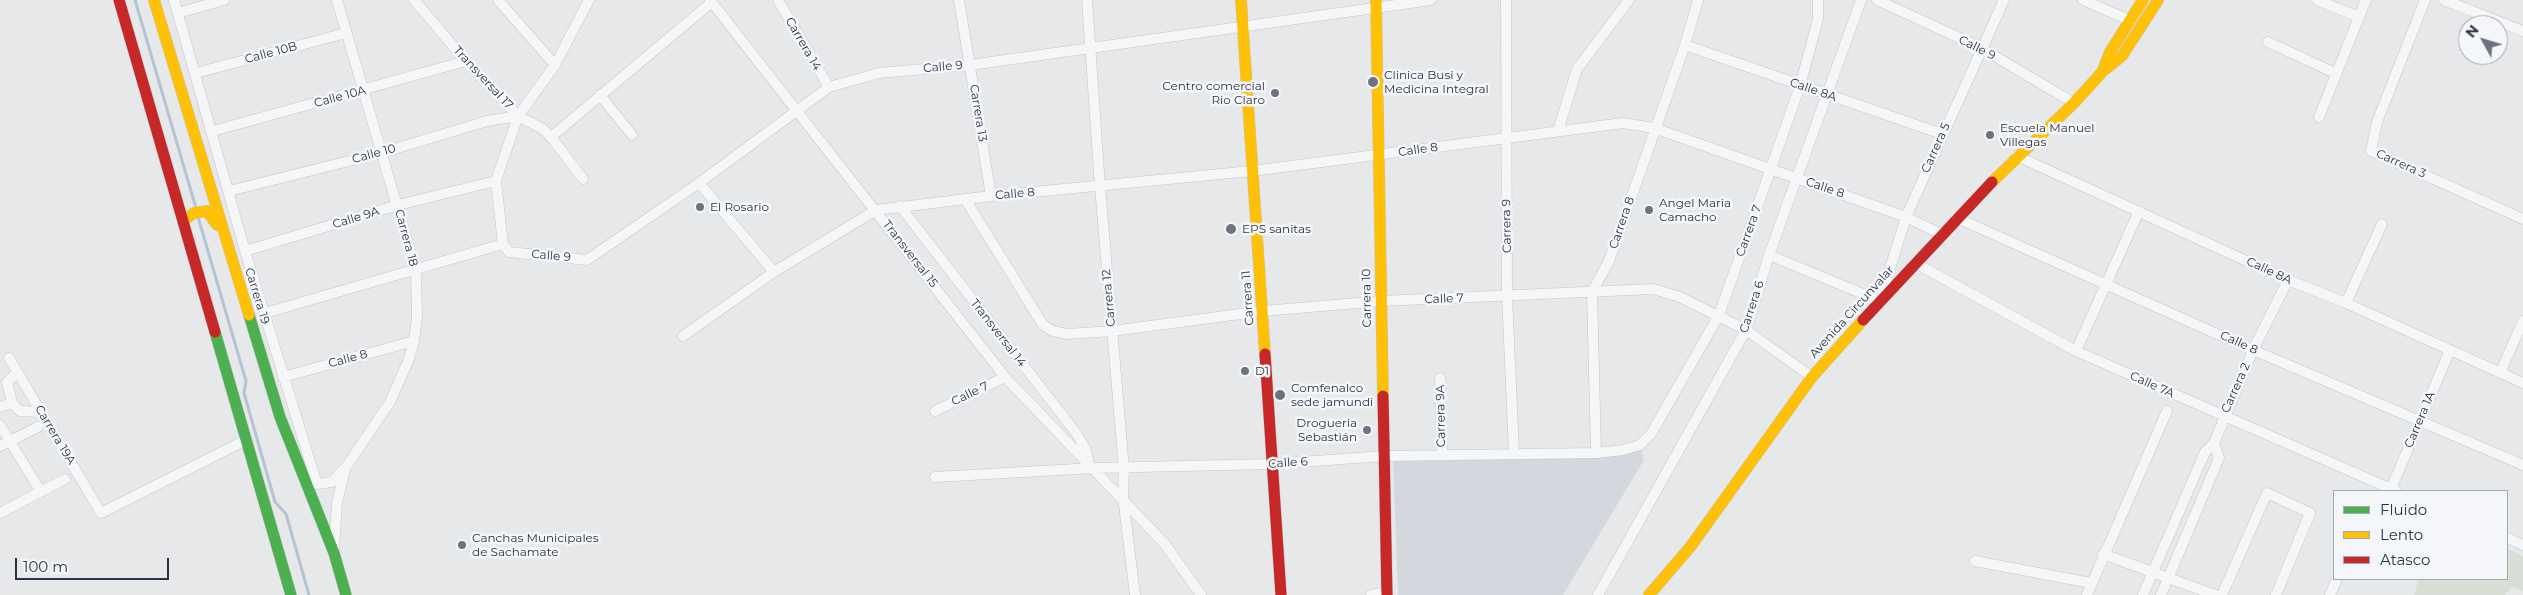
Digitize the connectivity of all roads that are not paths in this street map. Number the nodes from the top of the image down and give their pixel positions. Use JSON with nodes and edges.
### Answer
{"nodes":[{"id":1,"x":119,"y":0,"type":"edge"},
{"id":2,"x":154,"y":0,"type":"edge"},
{"id":3,"x":174,"y":0,"type":"edge"},
{"id":4,"x":224,"y":0,"type":"edge"},
{"id":5,"x":337,"y":0,"type":"edge"},
{"id":6,"x":414,"y":0,"type":"edge"},
{"id":7,"x":498,"y":0,"type":"edge"},
{"id":8,"x":778,"y":0,"type":"edge"},
{"id":9,"x":959,"y":0,"type":"edge"},
{"id":10,"x":1087,"y":0,"type":"edge"},
{"id":11,"x":1241,"y":0,"type":"edge"},
{"id":12,"x":1431,"y":0,"type":"edge"},
{"id":13,"x":1506,"y":0,"type":"edge"},
{"id":14,"x":1629,"y":0,"type":"edge"},
{"id":15,"x":1698,"y":0,"type":"edge"},
{"id":16,"x":1818,"y":0,"type":"edge"},
{"id":17,"x":1861,"y":0,"type":"edge"},
{"id":18,"x":1877,"y":0,"type":"edge"},
{"id":19,"x":2004,"y":0,"type":"edge"},
{"id":20,"x":2083,"y":0,"type":"edge"},
{"id":21,"x":2143,"y":0,"type":"edge"},
{"id":22,"x":2158,"y":0,"type":"edge"},
{"id":23,"x":2317,"y":0,"type":"edge"},
{"id":24,"x":2366,"y":0,"type":"edge"},
{"id":25,"x":2425,"y":0,"type":"edge"},
{"id":26,"x":2444,"y":0,"type":"edge"},
{"id":27,"x":711,"y":1,"type":"edge"},
{"id":28,"x":585,"y":2,"type":"edge"},
{"id":29,"x":1376,"y":4,"type":"edge"},
{"id":30,"x":178,"y":13,"type":"junction"},
{"id":31,"x":2359,"y":17,"type":"junction"},
{"id":32,"x":2131,"y":21,"type":"junction"},
{"id":33,"x":1244,"y":26,"type":"junction"},
{"id":34,"x":2523,"y":31,"type":"edge"},
{"id":35,"x":346,"y":33,"type":"junction"},
{"id":36,"x":2268,"y":42,"type":"dead end"},
{"id":37,"x":1685,"y":45,"type":"junction"},
{"id":38,"x":1981,"y":48,"type":"junction"},
{"id":39,"x":1092,"y":49,"type":"junction"},
{"id":40,"x":466,"y":61,"type":"junction"},
{"id":41,"x":555,"y":65,"type":"junction"},
{"id":42,"x":970,"y":65,"type":"junction"},
{"id":43,"x":2103,"y":70,"type":"junction"},
{"id":44,"x":196,"y":73,"type":"junction"},
{"id":45,"x":2337,"y":74,"type":"junction"},
{"id":46,"x":1800,"y":86,"type":"junction"},
{"id":47,"x":829,"y":87,"type":"junction"},
{"id":48,"x":362,"y":91,"type":"junction"},
{"id":49,"x":1826,"y":94,"type":"junction"},
{"id":50,"x":600,"y":95,"type":"junction"},
{"id":51,"x":2074,"y":103,"type":"junction"},
{"id":52,"x":798,"y":111,"type":"junction"},
{"id":53,"x":518,"y":116,"type":"junction"},
{"id":54,"x":2319,"y":117,"type":"dead end"},
{"id":55,"x":1654,"y":128,"type":"junction"},
{"id":56,"x":213,"y":131,"type":"junction"},
{"id":57,"x":1558,"y":131,"type":"junction"},
{"id":58,"x":1942,"y":134,"type":"junction"},
{"id":59,"x":632,"y":136,"type":"dead end"},
{"id":60,"x":551,"y":137,"type":"junction"},
{"id":61,"x":1506,"y":138,"type":"junction"},
{"id":62,"x":381,"y":153,"type":"junction"},
{"id":63,"x":1378,"y":156,"type":"junction"},
{"id":64,"x":2017,"y":156,"type":"junction"},
{"id":65,"x":1772,"y":170,"type":"junction"},
{"id":66,"x":1252,"y":171,"type":"junction"},
{"id":67,"x":1796,"y":178,"type":"junction"},
{"id":68,"x":583,"y":179,"type":"dead end"},
{"id":69,"x":496,"y":181,"type":"junction"},
{"id":70,"x":700,"y":183,"type":"junction"},
{"id":71,"x":1100,"y":187,"type":"junction"},
{"id":72,"x":230,"y":191,"type":"junction"},
{"id":73,"x":991,"y":196,"type":"junction"},
{"id":74,"x":965,"y":199,"type":"junction"},
{"id":75,"x":398,"y":205,"type":"junction"},
{"id":76,"x":900,"y":206,"type":"junction"},
{"id":77,"x":876,"y":210,"type":"junction"},
{"id":78,"x":2139,"y":211,"type":"junction"},
{"id":79,"x":1906,"y":217,"type":"junction"},
{"id":80,"x":186,"y":218,"type":"junction"},
{"id":81,"x":1957,"y":218,"type":"junction"},
{"id":82,"x":2523,"y":219,"type":"edge"},
{"id":83,"x":2382,"y":224,"type":"dead end"},
{"id":84,"x":1941,"y":234,"type":"junction"},
{"id":85,"x":224,"y":237,"type":"junction"},
{"id":86,"x":506,"y":248,"type":"junction"},
{"id":87,"x":245,"y":251,"type":"junction"},
{"id":88,"x":1769,"y":255,"type":"junction"},
{"id":89,"x":1915,"y":263,"type":"junction"},
{"id":90,"x":416,"y":271,"type":"junction"},
{"id":91,"x":774,"y":272,"type":"junction"},
{"id":92,"x":2288,"y":280,"type":"junction"},
{"id":93,"x":2105,"y":284,"type":"junction"},
{"id":94,"x":1592,"y":292,"type":"junction"},
{"id":95,"x":1508,"y":296,"type":"junction"},
{"id":96,"x":1381,"y":301,"type":"junction"},
{"id":97,"x":1880,"y":301,"type":"junction"},
{"id":98,"x":2346,"y":304,"type":"junction"},
{"id":99,"x":1263,"y":311,"type":"junction"},
{"id":100,"x":264,"y":313,"type":"junction"},
{"id":101,"x":1719,"y":315,"type":"junction"},
{"id":102,"x":2523,"y":321,"type":"edge"},
{"id":103,"x":1746,"y":330,"type":"junction"},
{"id":104,"x":1112,"y":331,"type":"junction"},
{"id":105,"x":683,"y":336,"type":"dead end"},
{"id":106,"x":414,"y":341,"type":"junction"},
{"id":107,"x":2076,"y":350,"type":"junction"},
{"id":108,"x":2254,"y":350,"type":"junction"},
{"id":109,"x":2450,"y":350,"type":"junction"},
{"id":110,"x":9,"y":358,"type":"dead end"},
{"id":111,"x":17,"y":373,"type":"junction"},
{"id":112,"x":2500,"y":373,"type":"junction"},
{"id":113,"x":282,"y":377,"type":"junction"},
{"id":114,"x":1005,"y":377,"type":"junction"},
{"id":115,"x":1440,"y":378,"type":"dead end"},
{"id":116,"x":1812,"y":378,"type":"junction"},
{"id":117,"x":4,"y":382,"type":"edge"},
{"id":118,"x":2523,"y":383,"type":"edge"},
{"id":119,"x":12,"y":403,"type":"junction"},
{"id":120,"x":0,"y":407,"type":"edge"},
{"id":121,"x":2166,"y":411,"type":"dead end"},
{"id":122,"x":41,"y":412,"type":"junction"},
{"id":123,"x":935,"y":412,"type":"dead end"},
{"id":124,"x":2224,"y":417,"type":"junction"},
{"id":125,"x":2420,"y":420,"type":"junction"},
{"id":126,"x":0,"y":425,"type":"edge"},
{"id":127,"x":38,"y":427,"type":"dead end"},
{"id":128,"x":246,"y":440,"type":"junction"},
{"id":129,"x":10,"y":441,"type":"junction"},
{"id":130,"x":2214,"y":443,"type":"junction"},
{"id":131,"x":1640,"y":445,"type":"joint"},
{"id":132,"x":0,"y":446,"type":"edge"},
{"id":133,"x":1514,"y":452,"type":"junction"},
{"id":134,"x":1596,"y":453,"type":"junction"},
{"id":135,"x":1442,"y":454,"type":"junction"},
{"id":136,"x":1384,"y":456,"type":"junction"},
{"id":137,"x":1273,"y":464,"type":"junction"},
{"id":138,"x":2523,"y":465,"type":"edge"},
{"id":139,"x":1092,"y":466,"type":"junction"},
{"id":140,"x":346,"y":467,"type":"junction"},
{"id":141,"x":1124,"y":469,"type":"junction"},
{"id":142,"x":935,"y":477,"type":"dead end"},
{"id":143,"x":65,"y":479,"type":"dead end"},
{"id":144,"x":305,"y":479,"type":"junction"},
{"id":145,"x":317,"y":484,"type":"junction"},
{"id":146,"x":2393,"y":490,"type":"edge"},
{"id":147,"x":41,"y":492,"type":"junction"},
{"id":148,"x":1122,"y":497,"type":"junction"},
{"id":149,"x":0,"y":512,"type":"edge"},
{"id":150,"x":2508,"y":538,"type":"edge"},
{"id":151,"x":2523,"y":545,"type":"edge"},
{"id":152,"x":334,"y":553,"type":"junction"},
{"id":153,"x":2104,"y":554,"type":"junction"},
{"id":154,"x":1975,"y":561,"type":"dead end"},
{"id":155,"x":2152,"y":572,"type":"junction"},
{"id":156,"x":2168,"y":578,"type":"junction"},
{"id":157,"x":2337,"y":580,"type":"edge"},
{"id":158,"x":2091,"y":583,"type":"junction"},
{"id":159,"x":1387,"y":594,"type":"edge"},
{"id":160,"x":291,"y":595,"type":"edge"},
{"id":161,"x":346,"y":595,"type":"edge"},
{"id":162,"x":1135,"y":595,"type":"edge"},
{"id":163,"x":1201,"y":595,"type":"edge"},
{"id":164,"x":1281,"y":595,"type":"edge"},
{"id":165,"x":1372,"y":595,"type":"edge"},
{"id":166,"x":1598,"y":595,"type":"edge"},
{"id":167,"x":1649,"y":595,"type":"edge"},
{"id":168,"x":2086,"y":595,"type":"edge"},
{"id":169,"x":2142,"y":595,"type":"edge"},
{"id":170,"x":2161,"y":595,"type":"edge"},
{"id":171,"x":2214,"y":595,"type":"edge"},
{"id":172,"x":2222,"y":595,"type":"edge"},
{"id":173,"x":2276,"y":595,"type":"edge"},
{"id":174,"x":2330,"y":595,"type":"edge"}],
"edges":[{"from":1,"to":80,"type":"main road"},
{"from":2,"to":85,"type":"main road","name":"Carrera 19"},
{"from":3,"to":30,"type":"street","name":"Carrera 19"},
{"from":4,"to":30,"type":"street"},
{"from":5,"to":35,"type":"street","name":"Carrera 18"},
{"from":6,"to":40,"type":"street","name":"Transversal 17"},
{"from":7,"to":41,"type":"street"},
{"from":8,"to":47,"type":"street","name":"Carrera 14"},
{"from":9,"to":42,"type":"street","name":"Carrera 13"},
{"from":10,"to":39,"type":"street","name":"Carrera 12"},
{"from":11,"to":33,"type":"main road","name":"Carrera 11"},
{"from":12,"to":29,"type":"street","name":"Calle 9"},
{"from":13,"to":61,"type":"street","name":"Carrera 9"},
{"from":14,"to":57,"type":"street"},
{"from":15,"to":37,"type":"street","name":"Carrera 8"},
{"from":16,"to":46,"type":"street","name":"Carrera 7"},
{"from":17,"to":49,"type":"street","name":"Carrera 6"},
{"from":18,"to":38,"type":"street","name":"Calle 9"},
{"from":19,"to":38,"type":"street","name":"Carrera 5"},
{"from":20,"to":32,"type":"street"},
{"from":21,"to":32,"type":"main road","name":"Avenida Circunvalar"},
{"from":22,"to":43,"type":"main road","name":"Avenida Circunvalar"},
{"from":23,"to":31,"type":"street"},
{"from":24,"to":31,"type":"street"},
{"from":25,"to":82,"type":"street","name":"Carrera 3"},
{"from":26,"to":34,"type":"street"},
{"from":27,"to":50,"type":"street"},
{"from":27,"to":52,"type":"street","name":"Transversal 15"},
{"from":28,"to":41,"type":"street"},
{"from":29,"to":33,"type":"street","name":"Calle 9"},
{"from":29,"to":63,"type":"main road","name":"Carrera 10"},
{"from":30,"to":44,"type":"street","name":"Carrera 19"},
{"from":31,"to":45,"type":"street"},
{"from":32,"to":43,"type":"main road","name":"Avenida Circunvalar"},
{"from":33,"to":39,"type":"street","name":"Calle 9"},
{"from":33,"to":66,"type":"main road","name":"Carrera 11"},
{"from":35,"to":44,"type":"street","name":"Calle 10B"},
{"from":35,"to":48,"type":"street","name":"Carrera 18"},
{"from":36,"to":45,"type":"street"},
{"from":37,"to":46,"type":"street","name":"Calle 8A"},
{"from":37,"to":55,"type":"street","name":"Carrera 8"},
{"from":38,"to":51,"type":"street","name":"Calle 9"},
{"from":38,"to":58,"type":"street","name":"Carrera 5"},
{"from":39,"to":42,"type":"street","name":"Calle 9"},
{"from":39,"to":71,"type":"street","name":"Carrera 12"},
{"from":40,"to":48,"type":"street","name":"Calle 10A"},
{"from":40,"to":53,"type":"street","name":"Transversal 17"},
{"from":41,"to":53,"type":"street"},
{"from":42,"to":47,"type":"street","name":"Calle 9"},
{"from":42,"to":73,"type":"street","name":"Carrera 13"},
{"from":43,"to":51,"type":"main road","name":"Avenida Circunvalar"},
{"from":44,"to":56,"type":"street","name":"Carrera 19"},
{"from":45,"to":54,"type":"street"},
{"from":46,"to":49,"type":"street","name":"Calle 8A"},
{"from":46,"to":65,"type":"street","name":"Carrera 7"},
{"from":47,"to":52,"type":"street","name":"Calle 9"},
{"from":48,"to":56,"type":"street","name":"Calle 10A"},
{"from":48,"to":62,"type":"street","name":"Carrera 18"},
{"from":49,"to":58,"type":"street","name":"Calle 8A"},
{"from":49,"to":67,"type":"street","name":"Carrera 6"},
{"from":50,"to":59,"type":"street"},
{"from":50,"to":60,"type":"street"},
{"from":51,"to":64,"type":"main road","name":"Avenida Circunvalar"},
{"from":52,"to":70,"type":"street","name":"Calle 9"},
{"from":52,"to":77,"type":"street","name":"Transversal 15"},
{"from":53,"to":60,"type":"street"},
{"from":53,"to":62,"type":"street","name":"Calle 10"},
{"from":53,"to":69,"type":"street","name":"Transversal 17"},
{"from":55,"to":57,"type":"street","name":"Calle 8"},
{"from":55,"to":65,"type":"street","name":"Calle 8"},
{"from":55,"to":94,"type":"street","name":"Carrera 8"},
{"from":56,"to":72,"type":"street","name":"Carrera 19"},
{"from":57,"to":61,"type":"street","name":"Calle 8"},
{"from":58,"to":79,"type":"street","name":"Carrera 5"},
{"from":60,"to":68,"type":"street"},
{"from":61,"to":63,"type":"street","name":"Calle 8"},
{"from":61,"to":95,"type":"street","name":"Carrera 9"},
{"from":62,"to":72,"type":"street","name":"Calle 10"},
{"from":62,"to":75,"type":"street","name":"Carrera 18"},
{"from":63,"to":66,"type":"street","name":"Calle 8"},
{"from":63,"to":96,"type":"main road","name":"Carrera 10"},
{"from":64,"to":78,"type":"street","name":"Calle 8A"},
{"from":64,"to":81,"type":"main road","name":"Avenida Circunvalar"},
{"from":65,"to":67,"type":"street","name":"Calle 8"},
{"from":65,"to":101,"type":"street","name":"Carrera 7"},
{"from":66,"to":71,"type":"street","name":"Calle 8"},
{"from":66,"to":99,"type":"main road","name":"Carrera 11"},
{"from":67,"to":79,"type":"street","name":"Calle 8"},
{"from":67,"to":88,"type":"street","name":"Carrera 6"},
{"from":69,"to":75,"type":"street","name":"Calle 9A"},
{"from":69,"to":86,"type":"street","name":"Transversal 17"},
{"from":70,"to":86,"type":"street","name":"Calle 9"},
{"from":70,"to":91,"type":"street"},
{"from":71,"to":73,"type":"street","name":"Calle 8"},
{"from":71,"to":104,"type":"street","name":"Carrera 12"},
{"from":72,"to":87,"type":"street","name":"Carrera 19"},
{"from":73,"to":74,"type":"street","name":"Calle 8"},
{"from":74,"to":76,"type":"street","name":"Calle 8"},
{"from":74,"to":104,"type":"street","name":"Calle 7"},
{"from":75,"to":87,"type":"street","name":"Calle 9A"},
{"from":75,"to":90,"type":"street","name":"Carrera 18"},
{"from":76,"to":77,"type":"street","name":"Calle 8"},
{"from":76,"to":139,"type":"street","name":"Transversal 14"},
{"from":77,"to":91,"type":"street"},
{"from":77,"to":114,"type":"street","name":"Transversal 15"},
{"from":78,"to":92,"type":"street","name":"Calle 8A"},
{"from":78,"to":93,"type":"street"},
{"from":79,"to":84,"type":"street","name":"Calle 8"},
{"from":79,"to":97,"type":"street","name":"Carrera 5"},
{"from":80,"to":85,"type":"main road"},
{"from":80,"to":128,"type":"main road"},
{"from":81,"to":84,"type":"main road","name":"Avenida Circunvalar"},
{"from":81,"to":93,"type":"street","name":"Calle 8"},
{"from":83,"to":98,"type":"street"},
{"from":84,"to":89,"type":"main road","name":"Avenida Circunvalar"},
{"from":85,"to":144,"type":"main road","name":"Carrera 19"},
{"from":86,"to":90,"type":"street","name":"Calle 9"},
{"from":87,"to":100,"type":"street","name":"Carrera 19"},
{"from":88,"to":97,"type":"street"},
{"from":88,"to":103,"type":"street","name":"Carrera 6"},
{"from":89,"to":97,"type":"main road","name":"Avenida Circunvalar"},
{"from":89,"to":107,"type":"street","name":"Calle 7A"},
{"from":90,"to":100,"type":"street","name":"Calle 9"},
{"from":90,"to":106,"type":"street","name":"Carrera 18"},
{"from":91,"to":105,"type":"street"},
{"from":92,"to":98,"type":"street","name":"Calle 8A"},
{"from":92,"to":108,"type":"street","name":"Carrera 2"},
{"from":93,"to":107,"type":"street"},
{"from":93,"to":108,"type":"street","name":"Calle 8"},
{"from":94,"to":95,"type":"street","name":"Calle 7"},
{"from":94,"to":101,"type":"street","name":"Calle 7"},
{"from":94,"to":134,"type":"street"},
{"from":95,"to":96,"type":"street","name":"Calle 7"},
{"from":95,"to":133,"type":"street","name":"Carrera 9"},
{"from":96,"to":99,"type":"street","name":"Calle 7"},
{"from":96,"to":136,"type":"main road","name":"Carrera 10"},
{"from":97,"to":116,"type":"main road","name":"Avenida Circunvalar"},
{"from":98,"to":109,"type":"street","name":"Calle 8A"},
{"from":99,"to":104,"type":"street","name":"Calle 7"},
{"from":99,"to":137,"type":"main road","name":"Carrera 11"},
{"from":100,"to":113,"type":"street","name":"Carrera 19"},
{"from":101,"to":103,"type":"street","name":"Calle 7"},
{"from":101,"to":131,"type":"street","name":"Carrera 7"},
{"from":102,"to":112,"type":"street"},
{"from":103,"to":116,"type":"street","name":"Calle 7"},
{"from":103,"to":166,"type":"street","name":"Carrera 6"},
{"from":104,"to":141,"type":"street","name":"Carrera 12"},
{"from":106,"to":113,"type":"street","name":"Calle 8"},
{"from":106,"to":140,"type":"street","name":"Carrera 18"},
{"from":107,"to":124,"type":"street","name":"Calle 7A"},
{"from":108,"to":124,"type":"street","name":"Carrera 2"},
{"from":108,"to":125,"type":"street","name":"Calle 8"},
{"from":109,"to":112,"type":"street","name":"Calle 8A"},
{"from":109,"to":125,"type":"street","name":"Carrera 1A"},
{"from":110,"to":111,"type":"street","name":"Carrera 19A"},
{"from":111,"to":117,"type":"street"},
{"from":111,"to":122,"type":"street","name":"Carrera 19A"},
{"from":112,"to":118,"type":"street","name":"Calle 8A"},
{"from":113,"to":145,"type":"street","name":"Carrera 19"},
{"from":114,"to":123,"type":"street","name":"Calle 7"},
{"from":114,"to":139,"type":"street","name":"Transversal 15"},
{"from":115,"to":135,"type":"street","name":"Carrera 9A"},
{"from":116,"to":167,"type":"main road","name":"Avenida Circunvalar"},
{"from":117,"to":119,"type":"street"},
{"from":119,"to":120,"type":"street"},
{"from":119,"to":122,"type":"street"},
{"from":121,"to":153,"type":"street"},
{"from":122,"to":128,"type":"street","name":"Carrera 19A"},
{"from":124,"to":130,"type":"street","name":"Carrera 2"},
{"from":124,"to":146,"type":"street","name":"Calle 7A"},
{"from":125,"to":138,"type":"street","name":"Calle 8"},
{"from":125,"to":146,"type":"street","name":"Carrera 1A"},
{"from":126,"to":129,"type":"street"},
{"from":127,"to":129,"type":"street"},
{"from":128,"to":160,"type":"main road"},
{"from":129,"to":132,"type":"street"},
{"from":129,"to":147,"type":"street"},
{"from":130,"to":155,"type":"street","name":"Carrera 2"},
{"from":130,"to":156,"type":"street","name":"Carrera 2"},
{"from":131,"to":134,"type":"street","name":"Calle 6"},
{"from":133,"to":134,"type":"street","name":"Calle 6"},
{"from":133,"to":135,"type":"street","name":"Calle 6"},
{"from":135,"to":136,"type":"street","name":"Calle 6"},
{"from":136,"to":137,"type":"street","name":"Calle 6"},
{"from":136,"to":159,"type":"main road","name":"Carrera 10"},
{"from":137,"to":141,"type":"street","name":"Calle 6"},
{"from":137,"to":164,"type":"main road","name":"Carrera 11"},
{"from":139,"to":141,"type":"street","name":"Calle 6"},
{"from":139,"to":142,"type":"street","name":"Calle 6"},
{"from":139,"to":148,"type":"street","name":"Transversal 15"},
{"from":140,"to":145,"type":"street","name":"Carrera 18"},
{"from":140,"to":152,"type":"street","name":"Carrera 18"},
{"from":141,"to":148,"type":"street","name":"Carrera 12"},
{"from":143,"to":147,"type":"street"},
{"from":144,"to":145,"type":"street"},
{"from":144,"to":152,"type":"main road","name":"Carrera 19"},
{"from":147,"to":149,"type":"street"},
{"from":148,"to":162,"type":"street","name":"Carrera 12"},
{"from":148,"to":163,"type":"street"},
{"from":150,"to":151,"type":"street"},
{"from":152,"to":161,"type":"main road","name":"Carrera 19"},
{"from":153,"to":155,"type":"street"},
{"from":153,"to":158,"type":"street"},
{"from":154,"to":158,"type":"street"},
{"from":155,"to":156,"type":"street"},
{"from":155,"to":169,"type":"street","name":"Carrera 2"},
{"from":156,"to":170,"type":"street","name":"Carrera 2"},
{"from":156,"to":171,"type":"street"},
{"from":157,"to":174,"type":"street"},
{"from":158,"to":168,"type":"street"},
{"from":159,"to":165,"type":"street"},
{"from":172,"to":173,"type":"street"}]}
